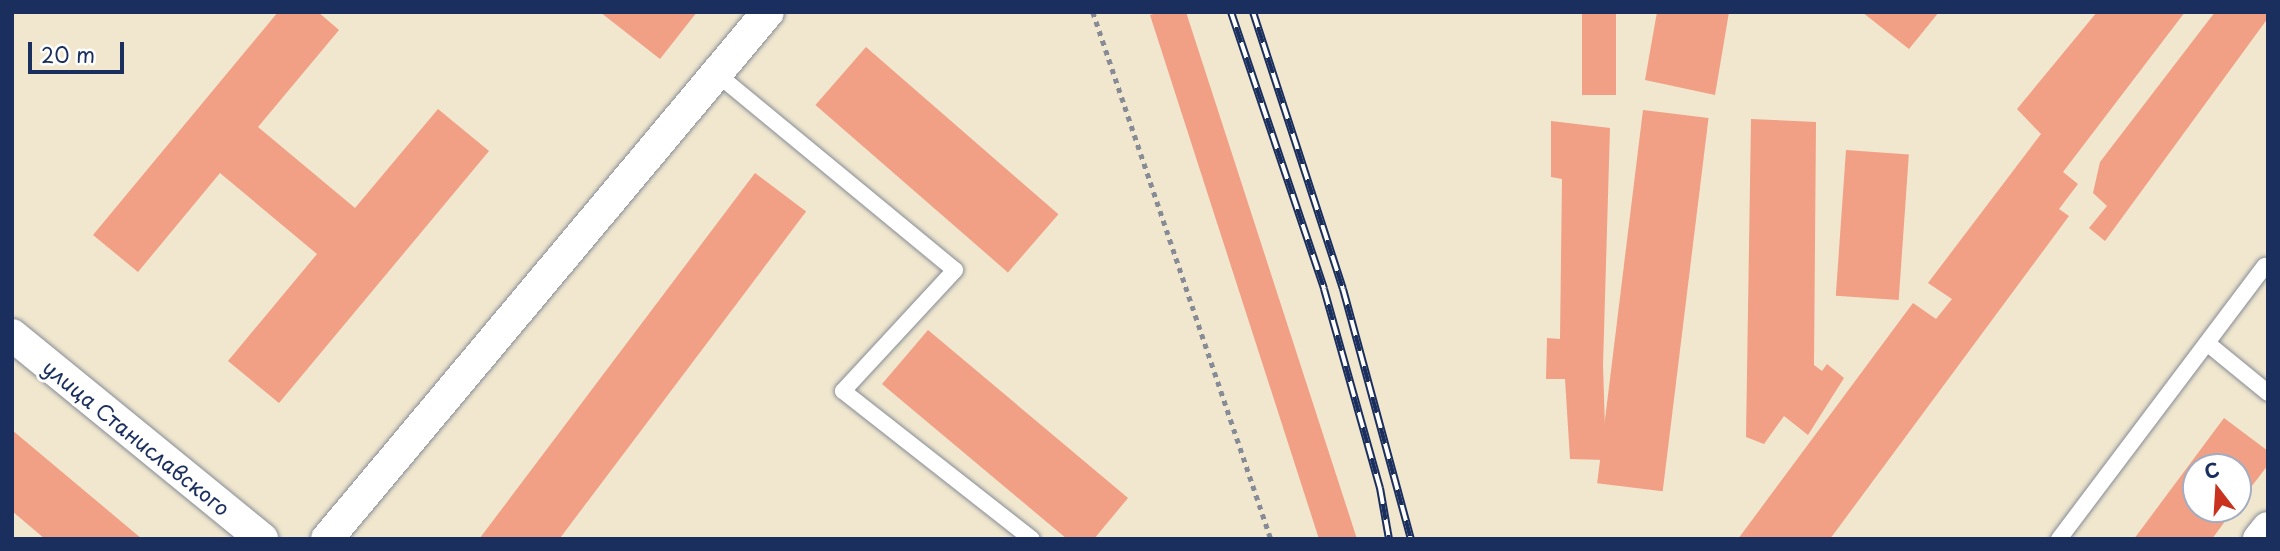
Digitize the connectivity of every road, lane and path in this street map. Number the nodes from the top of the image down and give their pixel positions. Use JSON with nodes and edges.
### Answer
{"nodes":[{"id":1,"x":768,"y":12,"type":"edge"},
{"id":2,"x":1093,"y":12,"type":"edge"},
{"id":3,"x":717,"y":74,"type":"junction"},
{"id":4,"x":2267,"y":266,"type":"edge"},
{"id":5,"x":2207,"y":343,"type":"junction"},
{"id":6,"x":16,"y":345,"type":"edge"},
{"id":7,"x":2268,"y":393,"type":"edge"},
{"id":8,"x":2268,"y":528,"type":"edge"},
{"id":9,"x":262,"y":539,"type":"edge"},
{"id":10,"x":327,"y":539,"type":"edge"},
{"id":11,"x":1032,"y":539,"type":"edge"},
{"id":12,"x":1271,"y":539,"type":"edge"},
{"id":13,"x":2059,"y":539,"type":"edge"},
{"id":14,"x":2259,"y":539,"type":"edge"}],
"edges":[{"from":1,"to":3,"type":"street"},
{"from":2,"to":12,"type":"path"},
{"from":3,"to":10,"type":"street"},
{"from":3,"to":11,"type":"lane"},
{"from":4,"to":5,"type":"lane"},
{"from":5,"to":7,"type":"lane"},
{"from":5,"to":13,"type":"lane"},
{"from":6,"to":9,"type":"street","name":"улица Станиславского"},
{"from":8,"to":14,"type":"street"}]}
